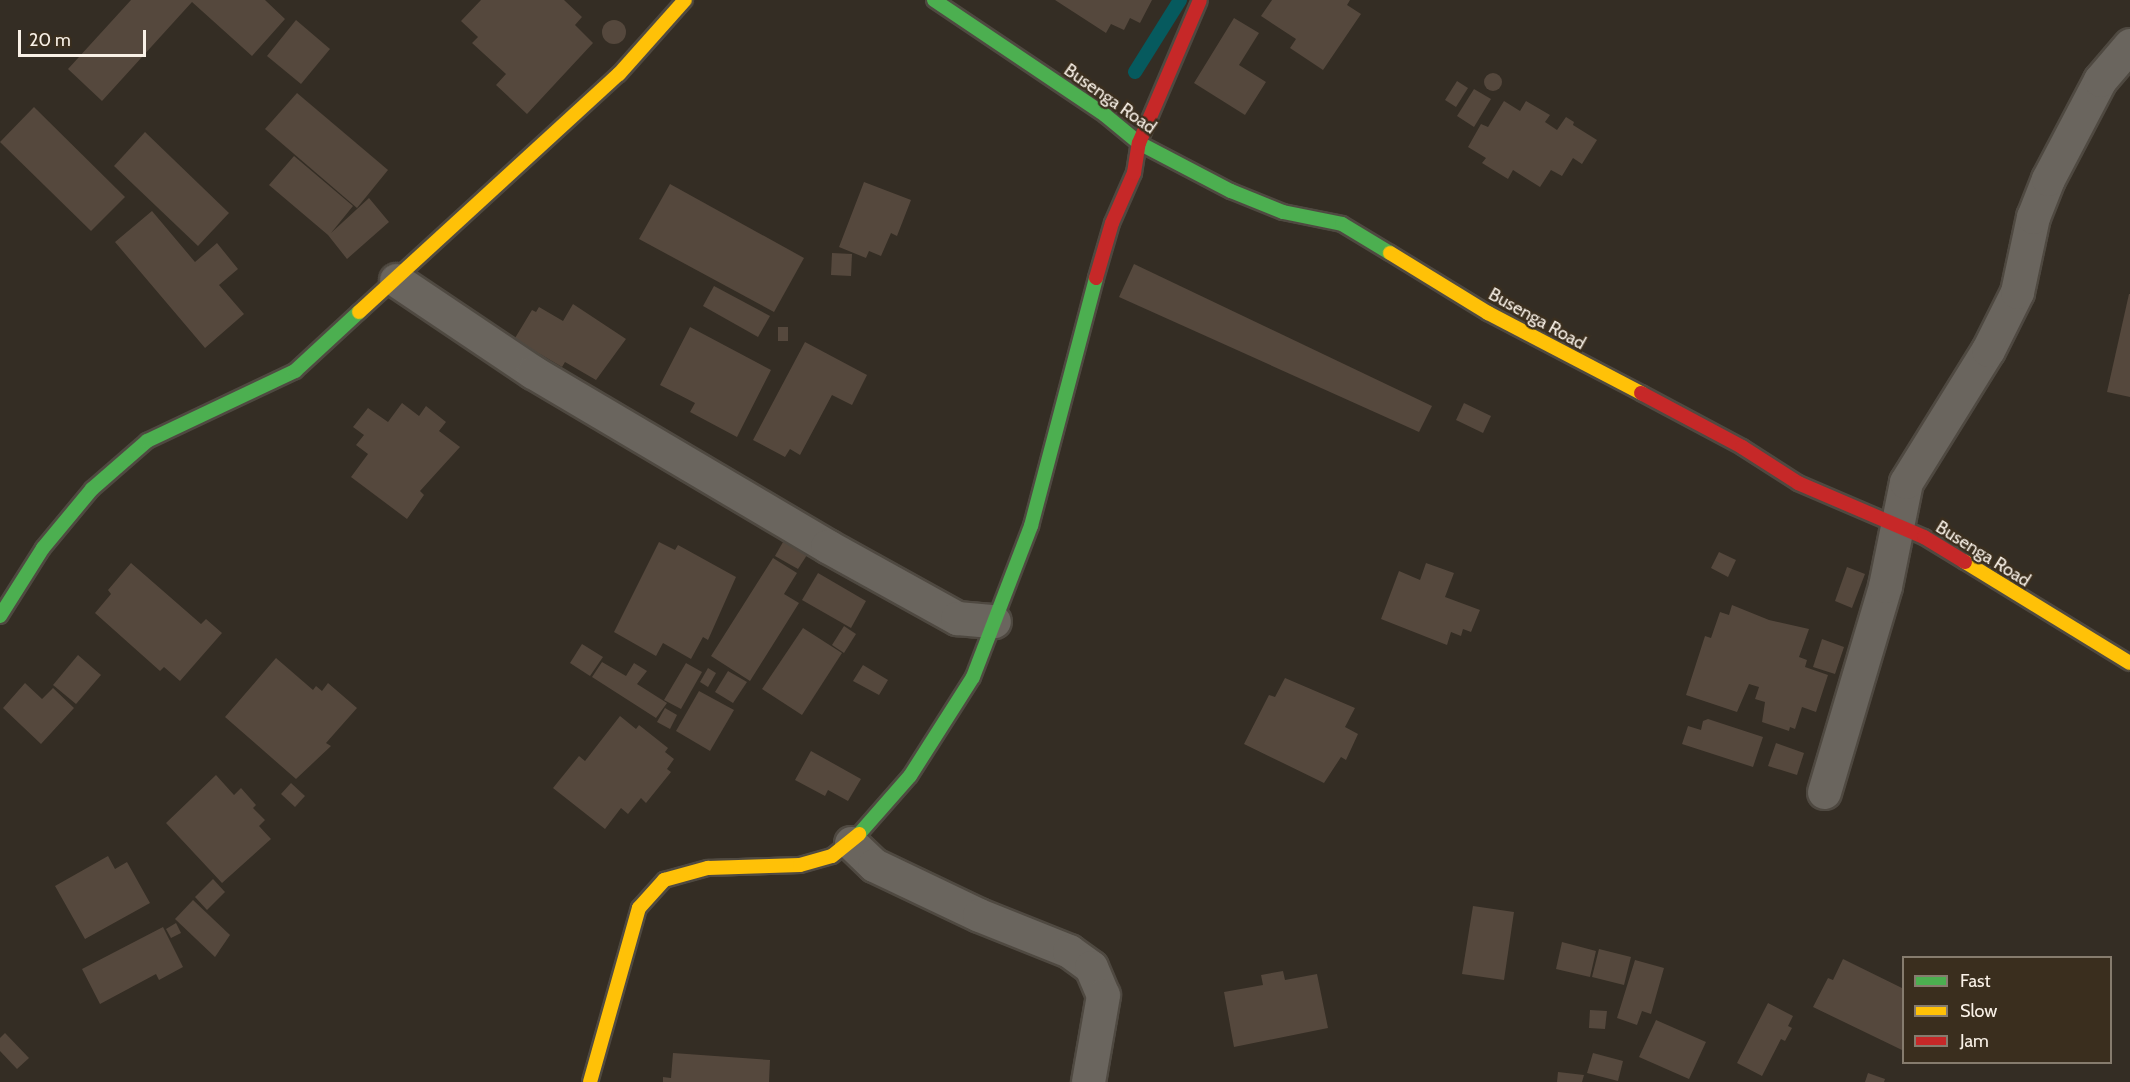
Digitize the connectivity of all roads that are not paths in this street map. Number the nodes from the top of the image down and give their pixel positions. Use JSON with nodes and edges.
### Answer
{"nodes":[{"id":1,"x":685,"y":0,"type":"edge"},
{"id":2,"x":934,"y":0,"type":"edge"},
{"id":3,"x":1200,"y":0,"type":"edge"},
{"id":4,"x":2130,"y":45,"type":"edge"},
{"id":5,"x":1139,"y":143,"type":"junction"},
{"id":6,"x":396,"y":279,"type":"junction"},
{"id":7,"x":1898,"y":528,"type":"junction"},
{"id":8,"x":0,"y":616,"type":"edge"},
{"id":9,"x":994,"y":621,"type":"junction"},
{"id":10,"x":2130,"y":663,"type":"edge"},
{"id":11,"x":1824,"y":792,"type":"dead end"},
{"id":12,"x":851,"y":843,"type":"junction"},
{"id":13,"x":590,"y":1082,"type":"edge"},
{"id":14,"x":1088,"y":1082,"type":"edge"}],
"edges":[{"from":1,"to":6,"type":"street"},
{"from":2,"to":5,"type":"street","name":"Busenga Road"},
{"from":3,"to":5,"type":"street"},
{"from":4,"to":7,"type":"street"},
{"from":5,"to":7,"type":"street","name":"Busenga Road"},
{"from":5,"to":9,"type":"street"},
{"from":6,"to":8,"type":"street"},
{"from":6,"to":9,"type":"street"},
{"from":7,"to":10,"type":"street","name":"Busenga Road"},
{"from":7,"to":11,"type":"street"},
{"from":9,"to":12,"type":"street"},
{"from":12,"to":13,"type":"street"},
{"from":12,"to":14,"type":"street"}]}
